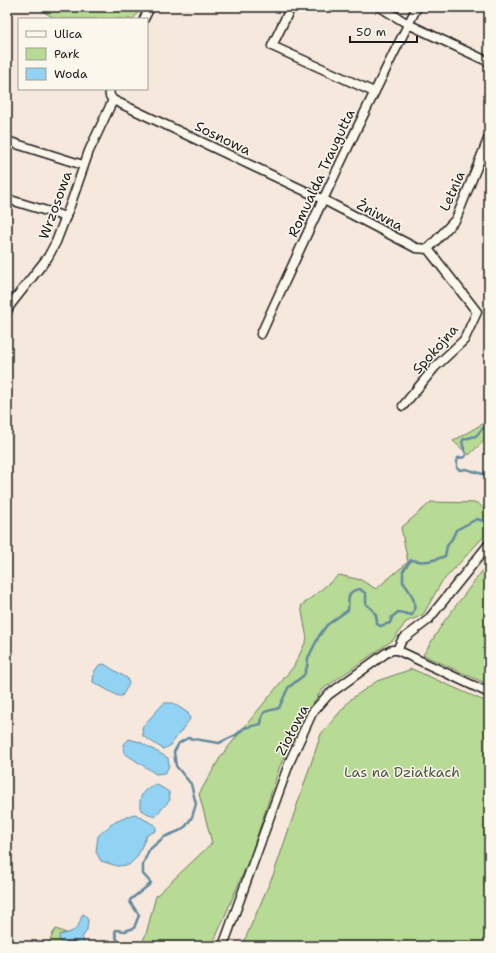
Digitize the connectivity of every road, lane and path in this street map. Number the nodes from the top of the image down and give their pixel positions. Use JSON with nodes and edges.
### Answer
{"nodes":[{"id":1,"x":150,"y":7,"type":"edge"},
{"id":2,"x":291,"y":7,"type":"edge"},
{"id":3,"x":380,"y":7,"type":"edge"},
{"id":4,"x":417,"y":7,"type":"edge"},
{"id":5,"x":144,"y":18,"type":"edge"},
{"id":6,"x":408,"y":24,"type":"junction"},
{"id":7,"x":489,"y":62,"type":"edge"},
{"id":8,"x":109,"y":90,"type":"edge"},
{"id":9,"x":374,"y":92,"type":"junction"},
{"id":10,"x":113,"y":100,"type":"junction"},
{"id":11,"x":489,"y":137,"type":"edge"},
{"id":12,"x":7,"y":141,"type":"edge"},
{"id":13,"x":83,"y":165,"type":"junction"},
{"id":14,"x":7,"y":199,"type":"edge"},
{"id":15,"x":322,"y":199,"type":"junction"},
{"id":16,"x":66,"y":217,"type":"junction"},
{"id":17,"x":428,"y":249,"type":"junction"},
{"id":18,"x":7,"y":312,"type":"edge"},
{"id":19,"x":261,"y":334,"type":"dead end"},
{"id":20,"x":403,"y":406,"type":"dead end"},
{"id":21,"x":489,"y":544,"type":"edge"},
{"id":22,"x":397,"y":650,"type":"junction"},
{"id":23,"x":489,"y":693,"type":"edge"},
{"id":24,"x":223,"y":946,"type":"edge"}],
"edges":[{"from":1,"to":5,"type":"street"},
{"from":2,"to":9,"type":"street"},
{"from":3,"to":6,"type":"street"},
{"from":4,"to":6,"type":"street","name":"Romualda Traugutta"},
{"from":6,"to":7,"type":"street"},
{"from":6,"to":9,"type":"street","name":"Romualda Traugutta"},
{"from":8,"to":10,"type":"street"},
{"from":9,"to":15,"type":"street","name":"Romualda Traugutta"},
{"from":10,"to":13,"type":"street","name":"Wrzosowa"},
{"from":10,"to":15,"type":"street","name":"Sosnowa"},
{"from":11,"to":17,"type":"street","name":"Letnia"},
{"from":12,"to":13,"type":"street"},
{"from":13,"to":16,"type":"street","name":"Wrzosowa"},
{"from":14,"to":16,"type":"street"},
{"from":15,"to":17,"type":"street","name":"Żniwna"},
{"from":15,"to":19,"type":"street","name":"Romualda Traugutta"},
{"from":16,"to":18,"type":"street","name":"Wrzosowa"},
{"from":17,"to":20,"type":"street","name":"Spokojna"},
{"from":21,"to":22,"type":"street","name":"Ziołowa"},
{"from":22,"to":23,"type":"street"},
{"from":22,"to":24,"type":"street","name":"Ziołowa"}]}
